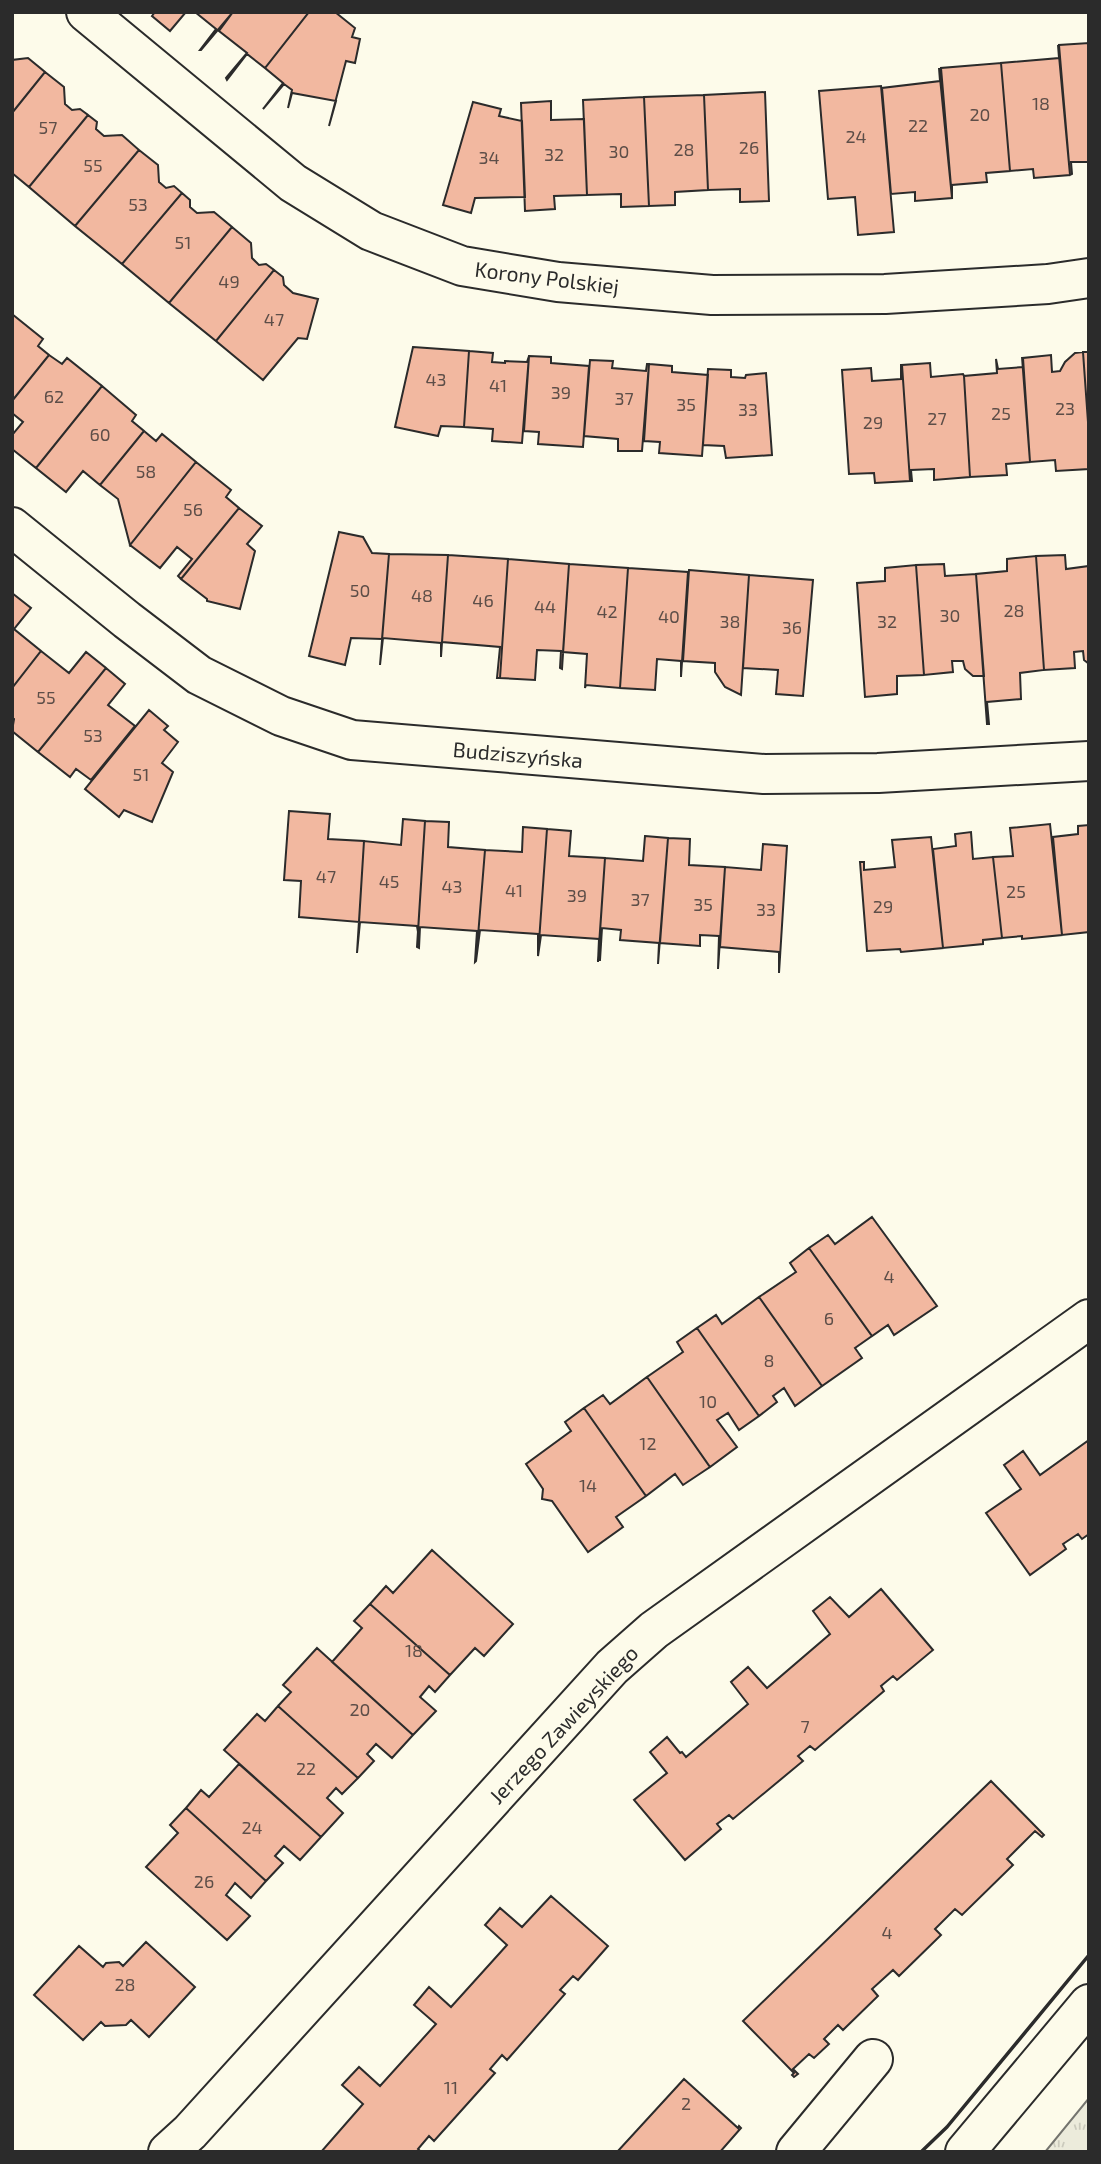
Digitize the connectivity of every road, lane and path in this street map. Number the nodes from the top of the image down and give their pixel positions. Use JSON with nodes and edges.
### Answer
{"nodes":[{"id":1,"x":86,"y":12,"type":"edge"},
{"id":2,"x":1089,"y":278,"type":"edge"},
{"id":3,"x":12,"y":527,"type":"edge"},
{"id":4,"x":1089,"y":761,"type":"edge"},
{"id":5,"x":1089,"y":1319,"type":"edge"},
{"id":6,"x":1089,"y":2004,"type":"edge"},
{"id":7,"x":873,"y":2059,"type":"dead end"},
{"id":8,"x":169,"y":2152,"type":"edge"},
{"id":9,"x":796,"y":2152,"type":"edge"},
{"id":10,"x":965,"y":2152,"type":"edge"}],
"edges":[{"from":1,"to":2,"type":"street","name":"Korony Polskiej"},
{"from":3,"to":4,"type":"street","name":"Budziszyńska"},
{"from":5,"to":8,"type":"street","name":"Jerzego Zawieyskiego"},
{"from":6,"to":10,"type":"street"},
{"from":7,"to":9,"type":"street"}]}
